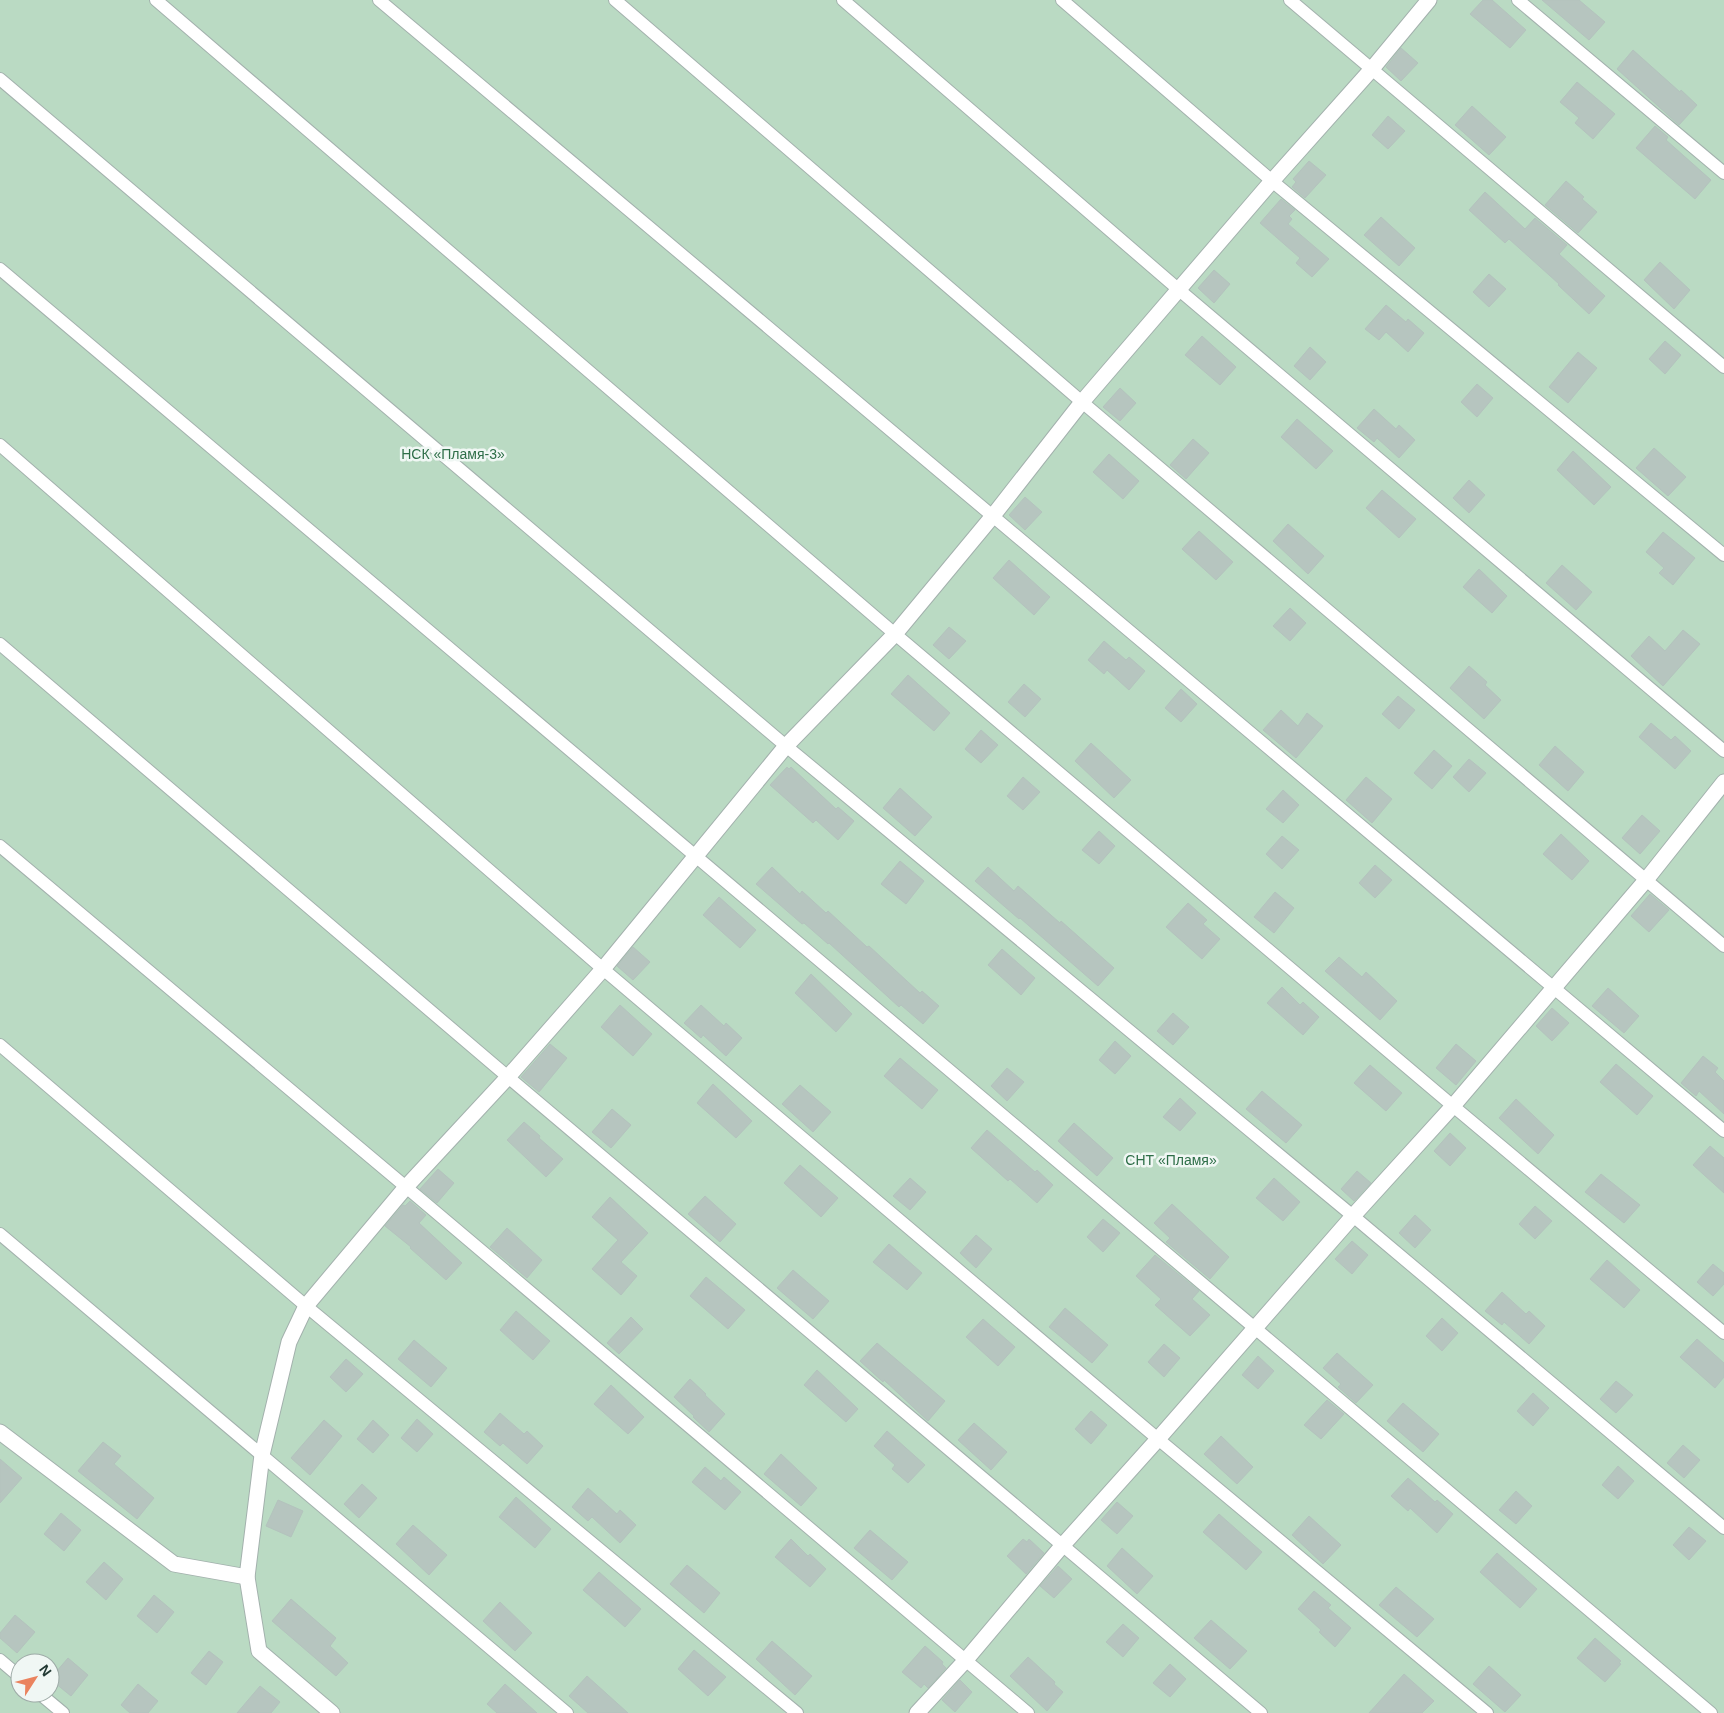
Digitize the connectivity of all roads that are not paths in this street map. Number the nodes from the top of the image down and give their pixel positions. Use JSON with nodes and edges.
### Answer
{"nodes":[{"id":1,"x":156,"y":0,"type":"edge"},
{"id":2,"x":379,"y":0,"type":"edge"},
{"id":3,"x":615,"y":0,"type":"edge"},
{"id":4,"x":843,"y":0,"type":"edge"},
{"id":5,"x":1062,"y":0,"type":"edge"},
{"id":6,"x":1290,"y":0,"type":"edge"},
{"id":7,"x":1429,"y":0,"type":"edge"},
{"id":8,"x":1518,"y":0,"type":"edge"},
{"id":9,"x":1372,"y":70,"type":"junction"},
{"id":10,"x":0,"y":79,"type":"edge"},
{"id":11,"x":1724,"y":173,"type":"edge"},
{"id":12,"x":1272,"y":181,"type":"junction"},
{"id":13,"x":0,"y":269,"type":"edge"},
{"id":14,"x":1178,"y":290,"type":"junction"},
{"id":15,"x":1724,"y":367,"type":"edge"},
{"id":16,"x":1082,"y":402,"type":"junction"},
{"id":17,"x":0,"y":445,"type":"edge"},
{"id":18,"x":992,"y":517,"type":"junction"},
{"id":19,"x":1724,"y":555,"type":"edge"},
{"id":20,"x":895,"y":634,"type":"junction"},
{"id":21,"x":0,"y":644,"type":"edge"},
{"id":22,"x":786,"y":746,"type":"junction"},
{"id":23,"x":1724,"y":752,"type":"edge"},
{"id":24,"x":1724,"y":782,"type":"edge"},
{"id":25,"x":0,"y":846,"type":"edge"},
{"id":26,"x":694,"y":857,"type":"junction"},
{"id":27,"x":1646,"y":880,"type":"junction"},
{"id":28,"x":1724,"y":946,"type":"edge"},
{"id":29,"x":603,"y":969,"type":"junction"},
{"id":30,"x":1553,"y":988,"type":"junction"},
{"id":31,"x":0,"y":1045,"type":"edge"},
{"id":32,"x":508,"y":1077,"type":"junction"},
{"id":33,"x":1453,"y":1106,"type":"junction"},
{"id":34,"x":1724,"y":1131,"type":"edge"},
{"id":35,"x":406,"y":1187,"type":"junction"},
{"id":36,"x":1353,"y":1216,"type":"junction"},
{"id":37,"x":0,"y":1234,"type":"edge"},
{"id":38,"x":306,"y":1306,"type":"junction"},
{"id":39,"x":1256,"y":1328,"type":"junction"},
{"id":40,"x":1724,"y":1333,"type":"edge"},
{"id":41,"x":0,"y":1432,"type":"edge"},
{"id":42,"x":1158,"y":1439,"type":"junction"},
{"id":43,"x":262,"y":1455,"type":"junction"},
{"id":44,"x":1724,"y":1528,"type":"edge"},
{"id":45,"x":1062,"y":1546,"type":"junction"},
{"id":46,"x":247,"y":1577,"type":"junction"},
{"id":47,"x":0,"y":1660,"type":"edge"},
{"id":48,"x":965,"y":1661,"type":"junction"},
{"id":49,"x":10,"y":1668,"type":"edge"},
{"id":50,"x":52,"y":1703,"type":"edge"},
{"id":51,"x":64,"y":1713,"type":"edge"},
{"id":52,"x":332,"y":1713,"type":"edge"},
{"id":53,"x":567,"y":1713,"type":"edge"},
{"id":54,"x":797,"y":1713,"type":"edge"},
{"id":55,"x":917,"y":1713,"type":"edge"},
{"id":56,"x":1028,"y":1713,"type":"edge"},
{"id":57,"x":1261,"y":1713,"type":"edge"},
{"id":58,"x":1487,"y":1713,"type":"edge"},
{"id":59,"x":1711,"y":1713,"type":"edge"}],
"edges":[{"from":1,"to":20,"type":"lane"},
{"from":2,"to":18,"type":"lane"},
{"from":3,"to":16,"type":"lane"},
{"from":4,"to":14,"type":"lane"},
{"from":5,"to":12,"type":"lane"},
{"from":6,"to":9,"type":"lane"},
{"from":7,"to":9,"type":"street"},
{"from":8,"to":11,"type":"lane"},
{"from":9,"to":12,"type":"street"},
{"from":9,"to":15,"type":"lane"},
{"from":10,"to":22,"type":"lane"},
{"from":12,"to":14,"type":"street"},
{"from":12,"to":19,"type":"lane"},
{"from":13,"to":26,"type":"lane"},
{"from":14,"to":16,"type":"street"},
{"from":14,"to":23,"type":"lane"},
{"from":16,"to":18,"type":"street"},
{"from":16,"to":27,"type":"lane"},
{"from":17,"to":29,"type":"lane"},
{"from":18,"to":20,"type":"street"},
{"from":18,"to":30,"type":"lane"},
{"from":20,"to":22,"type":"street"},
{"from":20,"to":33,"type":"lane"},
{"from":21,"to":32,"type":"lane"},
{"from":22,"to":26,"type":"street"},
{"from":22,"to":36,"type":"lane"},
{"from":24,"to":27,"type":"street"},
{"from":25,"to":35,"type":"lane"},
{"from":26,"to":29,"type":"street"},
{"from":26,"to":39,"type":"lane"},
{"from":27,"to":28,"type":"lane"},
{"from":27,"to":30,"type":"street"},
{"from":29,"to":32,"type":"street"},
{"from":29,"to":42,"type":"lane"},
{"from":30,"to":33,"type":"street"},
{"from":30,"to":34,"type":"lane"},
{"from":31,"to":38,"type":"lane"},
{"from":32,"to":35,"type":"street"},
{"from":32,"to":45,"type":"lane"},
{"from":33,"to":36,"type":"street"},
{"from":33,"to":40,"type":"lane"},
{"from":35,"to":38,"type":"street"},
{"from":35,"to":48,"type":"lane"},
{"from":36,"to":39,"type":"street"},
{"from":36,"to":44,"type":"lane"},
{"from":37,"to":43,"type":"lane"},
{"from":38,"to":43,"type":"street"},
{"from":38,"to":54,"type":"lane"},
{"from":39,"to":42,"type":"street"},
{"from":39,"to":59,"type":"lane"},
{"from":41,"to":46,"type":"street"},
{"from":42,"to":45,"type":"street"},
{"from":42,"to":58,"type":"lane"},
{"from":43,"to":46,"type":"street"},
{"from":43,"to":53,"type":"lane"},
{"from":45,"to":48,"type":"street"},
{"from":45,"to":57,"type":"lane"},
{"from":46,"to":52,"type":"street"},
{"from":47,"to":49,"type":"lane"},
{"from":48,"to":55,"type":"street"},
{"from":48,"to":56,"type":"lane"},
{"from":50,"to":51,"type":"lane"}]}
